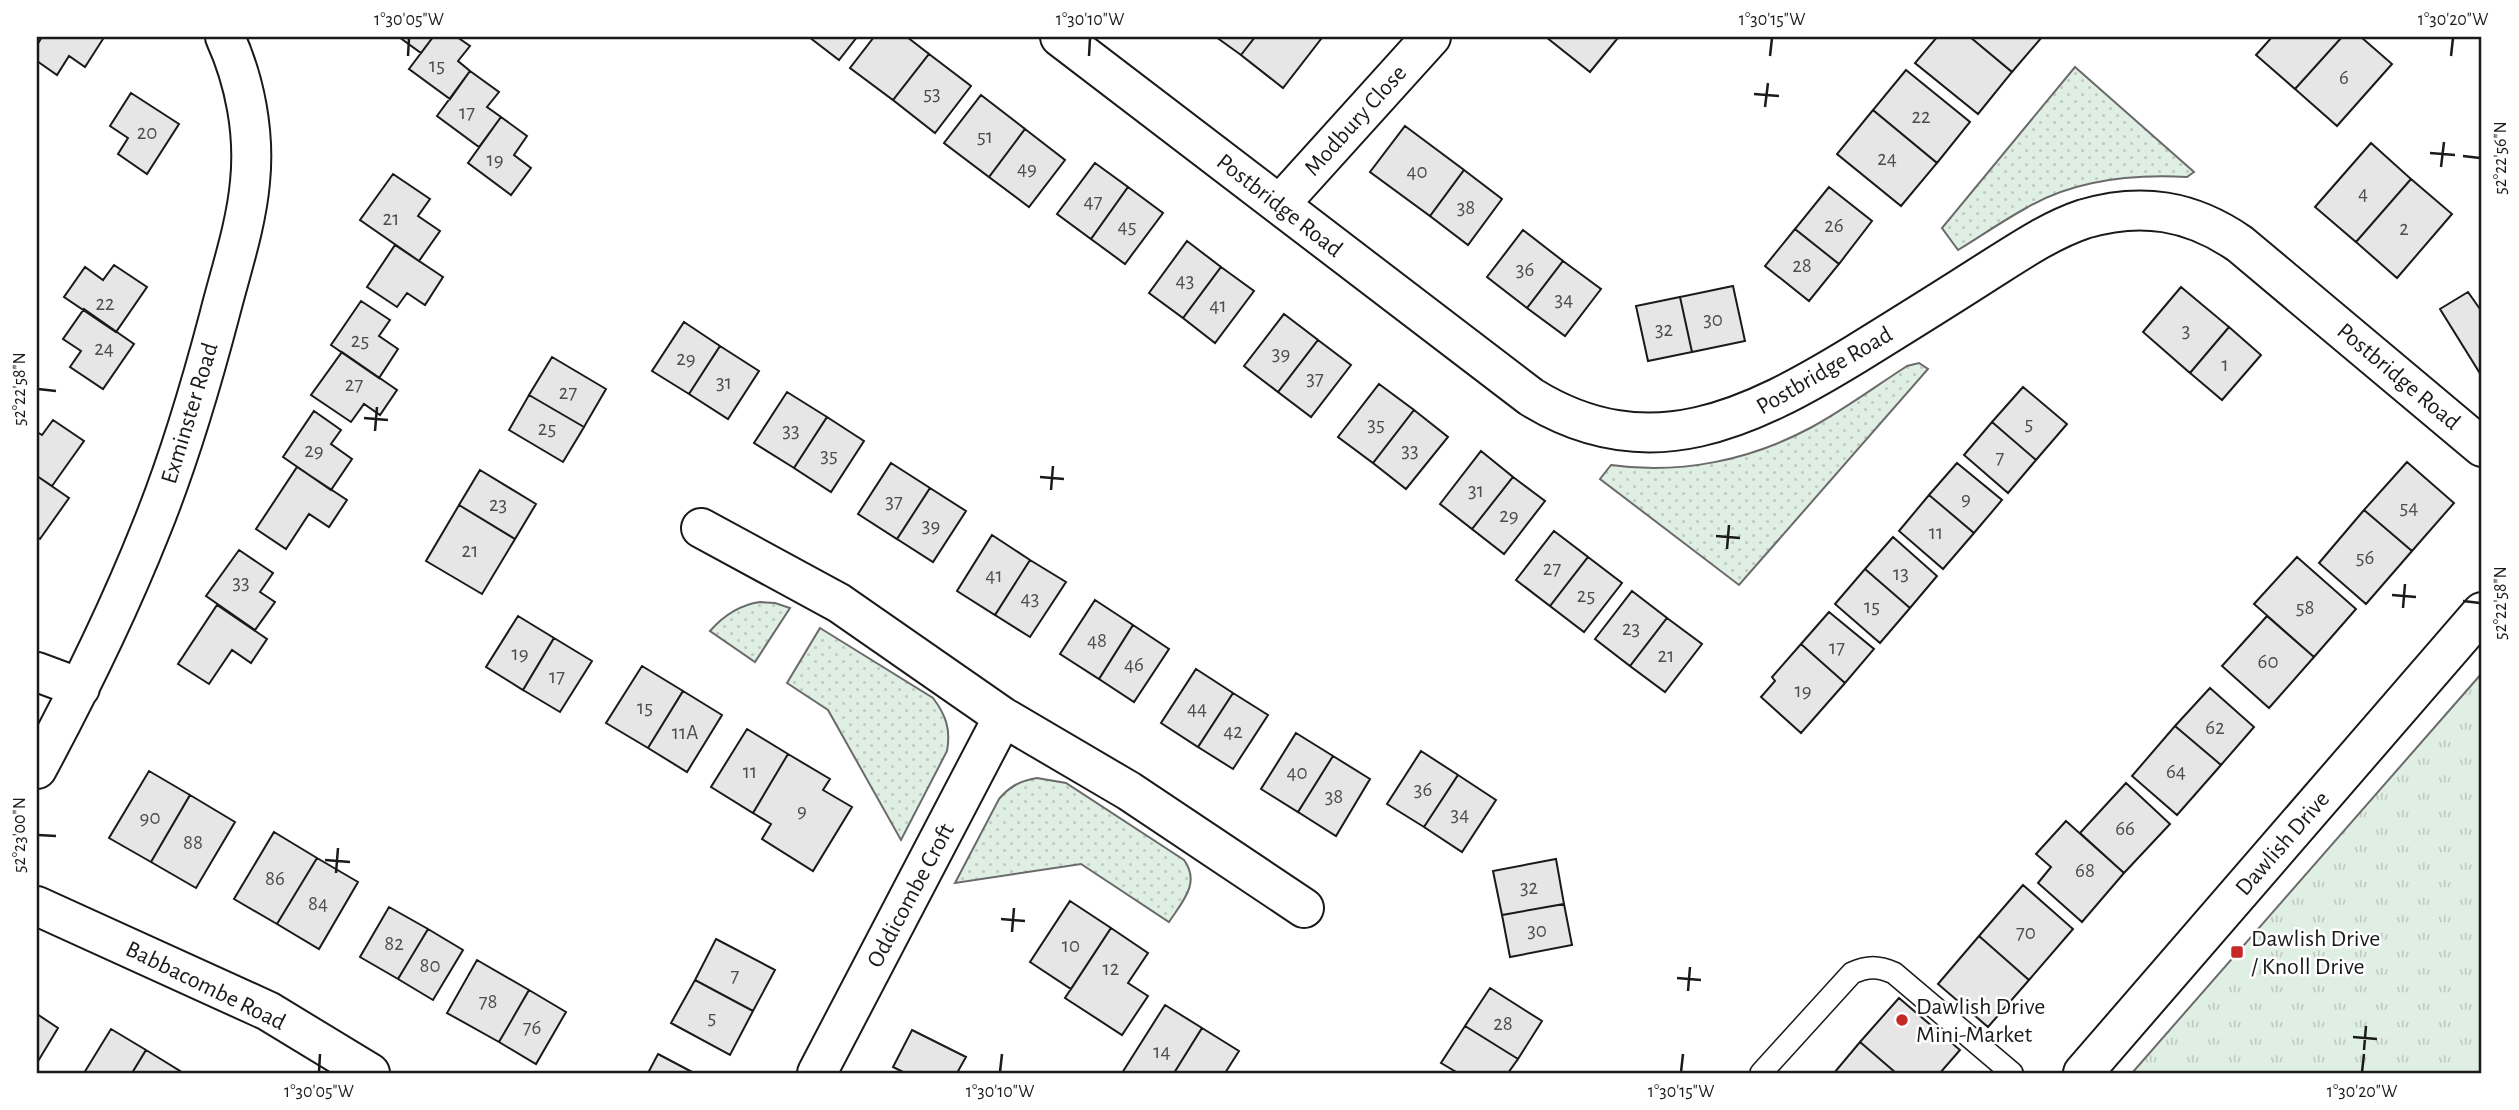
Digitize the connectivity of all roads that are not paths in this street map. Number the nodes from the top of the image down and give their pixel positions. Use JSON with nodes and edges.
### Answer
{"nodes":[{"id":1,"x":225,"y":37,"type":"edge"},
{"id":2,"x":1060,"y":37,"type":"edge"},
{"id":3,"x":1431,"y":37,"type":"edge"},
{"id":4,"x":1280,"y":204,"type":"junction"},
{"id":5,"x":2482,"y":447,"type":"edge"},
{"id":6,"x":701,"y":528,"type":"dead end"},
{"id":7,"x":2482,"y":612,"type":"edge"},
{"id":8,"x":37,"y":672,"type":"edge"},
{"id":9,"x":80,"y":688,"type":"junction"},
{"id":10,"x":1003,"y":718,"type":"junction"},
{"id":11,"x":37,"y":769,"type":"edge"},
{"id":12,"x":37,"y":906,"type":"edge"},
{"id":13,"x":1304,"y":908,"type":"dead end"},
{"id":14,"x":370,"y":1073,"type":"edge"},
{"id":15,"x":817,"y":1073,"type":"edge"},
{"id":16,"x":1761,"y":1073,"type":"edge"},
{"id":17,"x":2012,"y":1073,"type":"edge"},
{"id":18,"x":2082,"y":1073,"type":"edge"}],
"edges":[{"from":1,"to":9,"type":"street","name":"Exminster Road"},
{"from":2,"to":4,"type":"street","name":"Postbridge Road"},
{"from":3,"to":4,"type":"street","name":"Modbury Close"},
{"from":4,"to":5,"type":"street","name":"Postbridge Road"},
{"from":6,"to":10,"type":"street"},
{"from":7,"to":18,"type":"street","name":"Dawlish Drive"},
{"from":8,"to":9,"type":"street"},
{"from":9,"to":11,"type":"street","name":"Exminster Road"},
{"from":10,"to":13,"type":"street"},
{"from":10,"to":15,"type":"street","name":"Oddicombe Croft"},
{"from":12,"to":14,"type":"street","name":"Babbacombe Road"},
{"from":16,"to":17,"type":"lane"}]}
